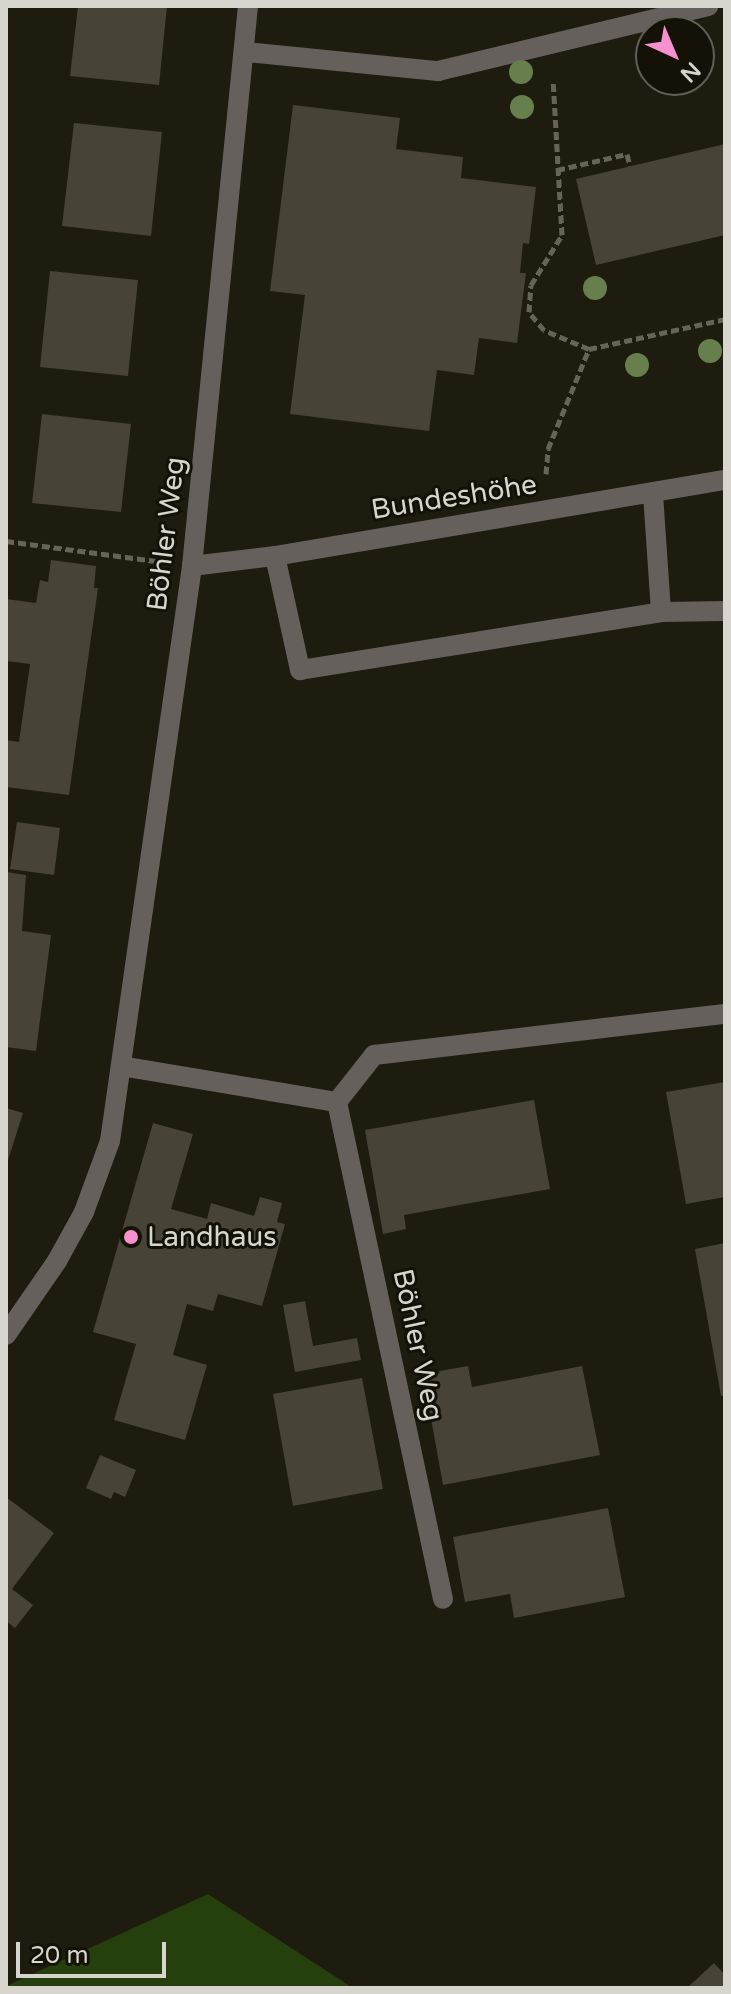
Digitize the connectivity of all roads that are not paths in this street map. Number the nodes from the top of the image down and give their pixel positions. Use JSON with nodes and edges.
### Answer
{"nodes":[{"id":1,"x":248,"y":6,"type":"edge"},
{"id":2,"x":708,"y":6,"type":"edge"},
{"id":3,"x":246,"y":52,"type":"junction"},
{"id":4,"x":725,"y":480,"type":"edge"},
{"id":5,"x":653,"y":494,"type":"junction"},
{"id":6,"x":275,"y":556,"type":"junction"},
{"id":7,"x":192,"y":566,"type":"junction"},
{"id":8,"x":725,"y":611,"type":"edge"},
{"id":9,"x":661,"y":612,"type":"junction"},
{"id":10,"x":725,"y":1014,"type":"edge"},
{"id":11,"x":121,"y":1066,"type":"junction"},
{"id":12,"x":337,"y":1102,"type":"junction"},
{"id":13,"x":6,"y":1335,"type":"edge"},
{"id":14,"x":443,"y":1599,"type":"dead end"}],
"edges":[{"from":1,"to":3,"type":"street","name":"Böhler Weg"},
{"from":2,"to":3,"type":"street"},
{"from":3,"to":7,"type":"street","name":"Böhler Weg"},
{"from":4,"to":5,"type":"street","name":"Bundeshöhe"},
{"from":5,"to":6,"type":"street","name":"Bundeshöhe"},
{"from":5,"to":9,"type":"street"},
{"from":6,"to":7,"type":"street","name":"Bundeshöhe"},
{"from":6,"to":9,"type":"street"},
{"from":7,"to":11,"type":"street","name":"Böhler Weg"},
{"from":8,"to":9,"type":"street"},
{"from":10,"to":12,"type":"street"},
{"from":11,"to":12,"type":"street"},
{"from":11,"to":13,"type":"street","name":"Böhler Weg"},
{"from":12,"to":14,"type":"street","name":"Böhler Weg"}]}
